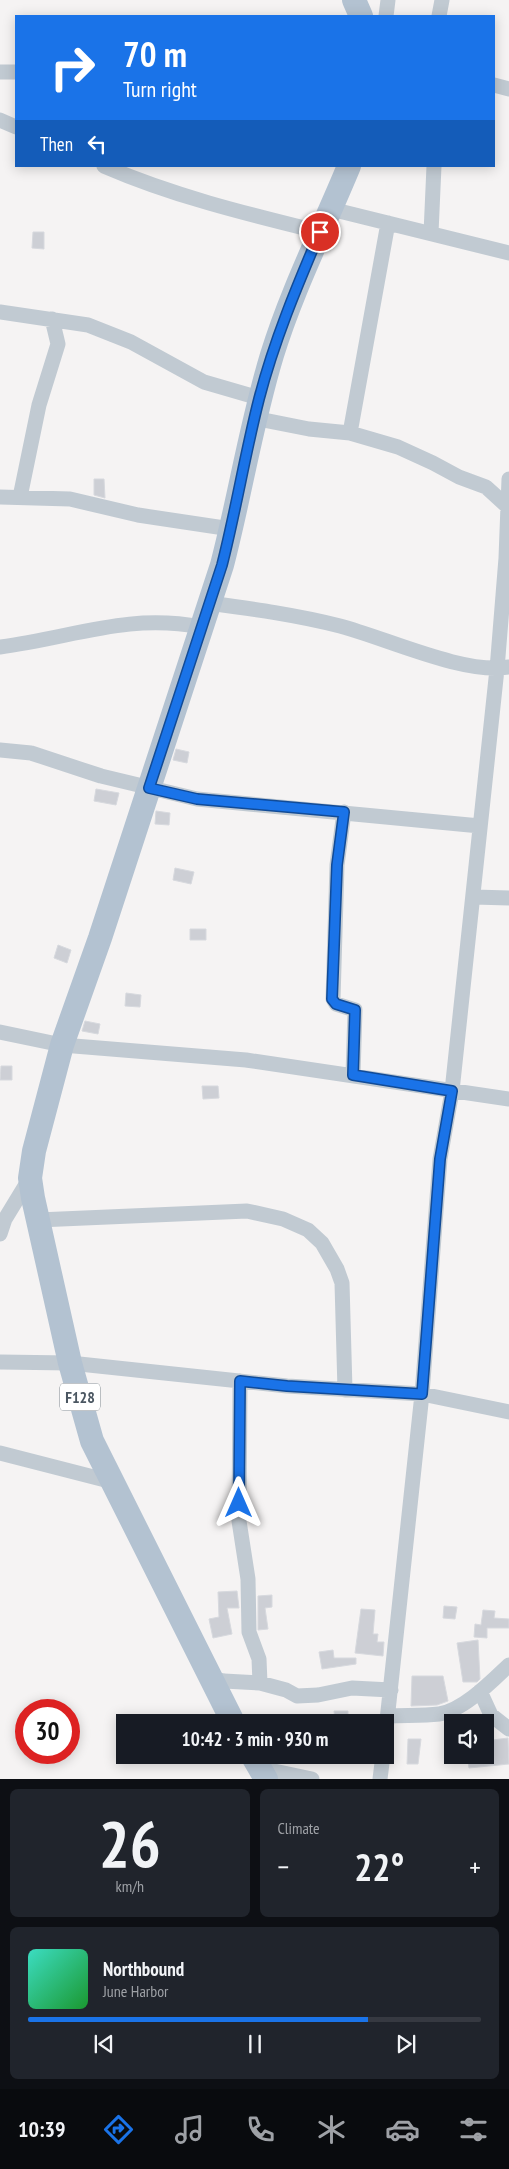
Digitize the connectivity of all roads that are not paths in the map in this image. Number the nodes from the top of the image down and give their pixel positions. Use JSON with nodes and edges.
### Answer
{"nodes":[{"id":1,"x":388,"y":0,"type":"edge"},
{"id":2,"x":442,"y":0,"type":"edge"},
{"id":3,"x":386,"y":15,"type":"edge"},
{"id":4,"x":439,"y":15,"type":"edge"},
{"id":5,"x":0,"y":72,"type":"edge"},
{"id":6,"x":15,"y":72,"type":"edge"},
{"id":7,"x":495,"y":85,"type":"edge"},
{"id":8,"x":509,"y":89,"type":"edge"},
{"id":9,"x":0,"y":120,"type":"edge"},
{"id":10,"x":15,"y":127,"type":"edge"},
{"id":11,"x":106,"y":167,"type":"edge"},
{"id":12,"x":349,"y":167,"type":"edge"},
{"id":13,"x":434,"y":167,"type":"edge"},
{"id":14,"x":332,"y":209,"type":"junction"},
{"id":15,"x":388,"y":222,"type":"junction"},
{"id":16,"x":320,"y":232,"type":"junction"},
{"id":17,"x":430,"y":233,"type":"junction"},
{"id":18,"x":509,"y":253,"type":"edge"},
{"id":19,"x":0,"y":312,"type":"edge"},
{"id":20,"x":52,"y":319,"type":"junction"},
{"id":21,"x":257,"y":408,"type":"junction"},
{"id":22,"x":350,"y":433,"type":"junction"},
{"id":23,"x":509,"y":479,"type":"edge"},
{"id":24,"x":0,"y":497,"type":"edge"},
{"id":25,"x":20,"y":497,"type":"junction"},
{"id":26,"x":508,"y":508,"type":"edge"},
{"id":27,"x":231,"y":528,"type":"junction"},
{"id":28,"x":209,"y":602,"type":"junction"},
{"id":29,"x":201,"y":627,"type":"junction"},
{"id":30,"x":0,"y":647,"type":"edge"},
{"id":31,"x":503,"y":668,"type":"edge"},
{"id":32,"x":0,"y":750,"type":"edge"},
{"id":33,"x":149,"y":788,"type":"junction"},
{"id":34,"x":344,"y":812,"type":"junction"},
{"id":35,"x":480,"y":826,"type":"junction"},
{"id":36,"x":474,"y":897,"type":"junction"},
{"id":37,"x":509,"y":898,"type":"edge"},
{"id":38,"x":0,"y":1032,"type":"edge"},
{"id":39,"x":62,"y":1045,"type":"junction"},
{"id":40,"x":353,"y":1075,"type":"junction"},
{"id":41,"x":452,"y":1091,"type":"junction"},
{"id":42,"x":509,"y":1099,"type":"edge"},
{"id":43,"x":30,"y":1178,"type":"junction"},
{"id":44,"x":38,"y":1220,"type":"junction"},
{"id":45,"x":0,"y":1234,"type":"edge"},
{"id":46,"x":0,"y":1362,"type":"edge"},
{"id":47,"x":70,"y":1363,"type":"junction"},
{"id":48,"x":240,"y":1381,"type":"junction"},
{"id":49,"x":345,"y":1390,"type":"junction"},
{"id":50,"x":422,"y":1394,"type":"junction"},
{"id":51,"x":509,"y":1412,"type":"edge"},
{"id":52,"x":0,"y":1453,"type":"edge"},
{"id":53,"x":113,"y":1482,"type":"junction"},
{"id":54,"x":509,"y":1665,"type":"edge"},
{"id":55,"x":210,"y":1678,"type":"junction"},
{"id":56,"x":260,"y":1683,"type":"junction"},
{"id":57,"x":391,"y":1690,"type":"junction"},
{"id":58,"x":480,"y":1691,"type":"junction"},
{"id":59,"x":229,"y":1714,"type":"edge"},
{"id":60,"x":388,"y":1714,"type":"edge"},
{"id":61,"x":394,"y":1716,"type":"edge"},
{"id":62,"x":509,"y":1729,"type":"edge"},
{"id":63,"x":382,"y":1764,"type":"edge"},
{"id":64,"x":259,"y":1767,"type":"edge"},
{"id":65,"x":312,"y":1779,"type":"edge"},
{"id":66,"x":380,"y":1779,"type":"edge"}],
"edges":[{"from":1,"to":3,"type":"street"},
{"from":2,"to":4,"type":"street"},
{"from":5,"to":6,"type":"street"},
{"from":7,"to":8,"type":"street"},
{"from":9,"to":10,"type":"street"},
{"from":11,"to":16,"type":"street"},
{"from":12,"to":14,"type":"main road","number":"F128"},
{"from":13,"to":17,"type":"street"},
{"from":14,"to":15,"type":"street"},
{"from":14,"to":16,"type":"main road","number":"F128"},
{"from":15,"to":17,"type":"street"},
{"from":15,"to":22,"type":"street"},
{"from":16,"to":21,"type":"main road","number":"F128"},
{"from":17,"to":18,"type":"street"},
{"from":19,"to":20,"type":"street"},
{"from":20,"to":21,"type":"street"},
{"from":20,"to":25,"type":"street"},
{"from":21,"to":22,"type":"street"},
{"from":21,"to":27,"type":"main road","number":"F128"},
{"from":22,"to":26,"type":"street"},
{"from":23,"to":26,"type":"street"},
{"from":24,"to":25,"type":"street"},
{"from":25,"to":27,"type":"street"},
{"from":26,"to":31,"type":"street"},
{"from":27,"to":28,"type":"main road","number":"F128"},
{"from":28,"to":29,"type":"main road","number":"F128"},
{"from":28,"to":31,"type":"street"},
{"from":29,"to":30,"type":"street"},
{"from":29,"to":33,"type":"main road","number":"F128"},
{"from":31,"to":35,"type":"street"},
{"from":32,"to":33,"type":"street"},
{"from":33,"to":34,"type":"street"},
{"from":33,"to":39,"type":"main road","number":"F128"},
{"from":34,"to":35,"type":"street"},
{"from":34,"to":40,"type":"street"},
{"from":35,"to":36,"type":"street"},
{"from":36,"to":37,"type":"street"},
{"from":36,"to":41,"type":"street"},
{"from":38,"to":39,"type":"street"},
{"from":39,"to":40,"type":"street"},
{"from":39,"to":43,"type":"main road","number":"F128"},
{"from":40,"to":41,"type":"street"},
{"from":41,"to":42,"type":"street"},
{"from":41,"to":50,"type":"street"},
{"from":43,"to":44,"type":"main road","number":"F128"},
{"from":43,"to":45,"type":"street"},
{"from":44,"to":47,"type":"main road","number":"F128"},
{"from":44,"to":49,"type":"street"},
{"from":46,"to":47,"type":"street"},
{"from":47,"to":48,"type":"street"},
{"from":47,"to":53,"type":"main road","number":"F128"},
{"from":48,"to":49,"type":"street"},
{"from":48,"to":56,"type":"street"},
{"from":49,"to":50,"type":"street"},
{"from":50,"to":51,"type":"street"},
{"from":50,"to":57,"type":"street"},
{"from":52,"to":53,"type":"street"},
{"from":53,"to":55,"type":"main road","number":"F128"},
{"from":54,"to":58,"type":"street"},
{"from":55,"to":56,"type":"street"},
{"from":55,"to":59,"type":"main road","number":"F128"},
{"from":56,"to":57,"type":"street"},
{"from":57,"to":60,"type":"street"},
{"from":58,"to":61,"type":"street"},
{"from":58,"to":62,"type":"street"},
{"from":63,"to":66,"type":"street"},
{"from":64,"to":65,"type":"street"}]}
